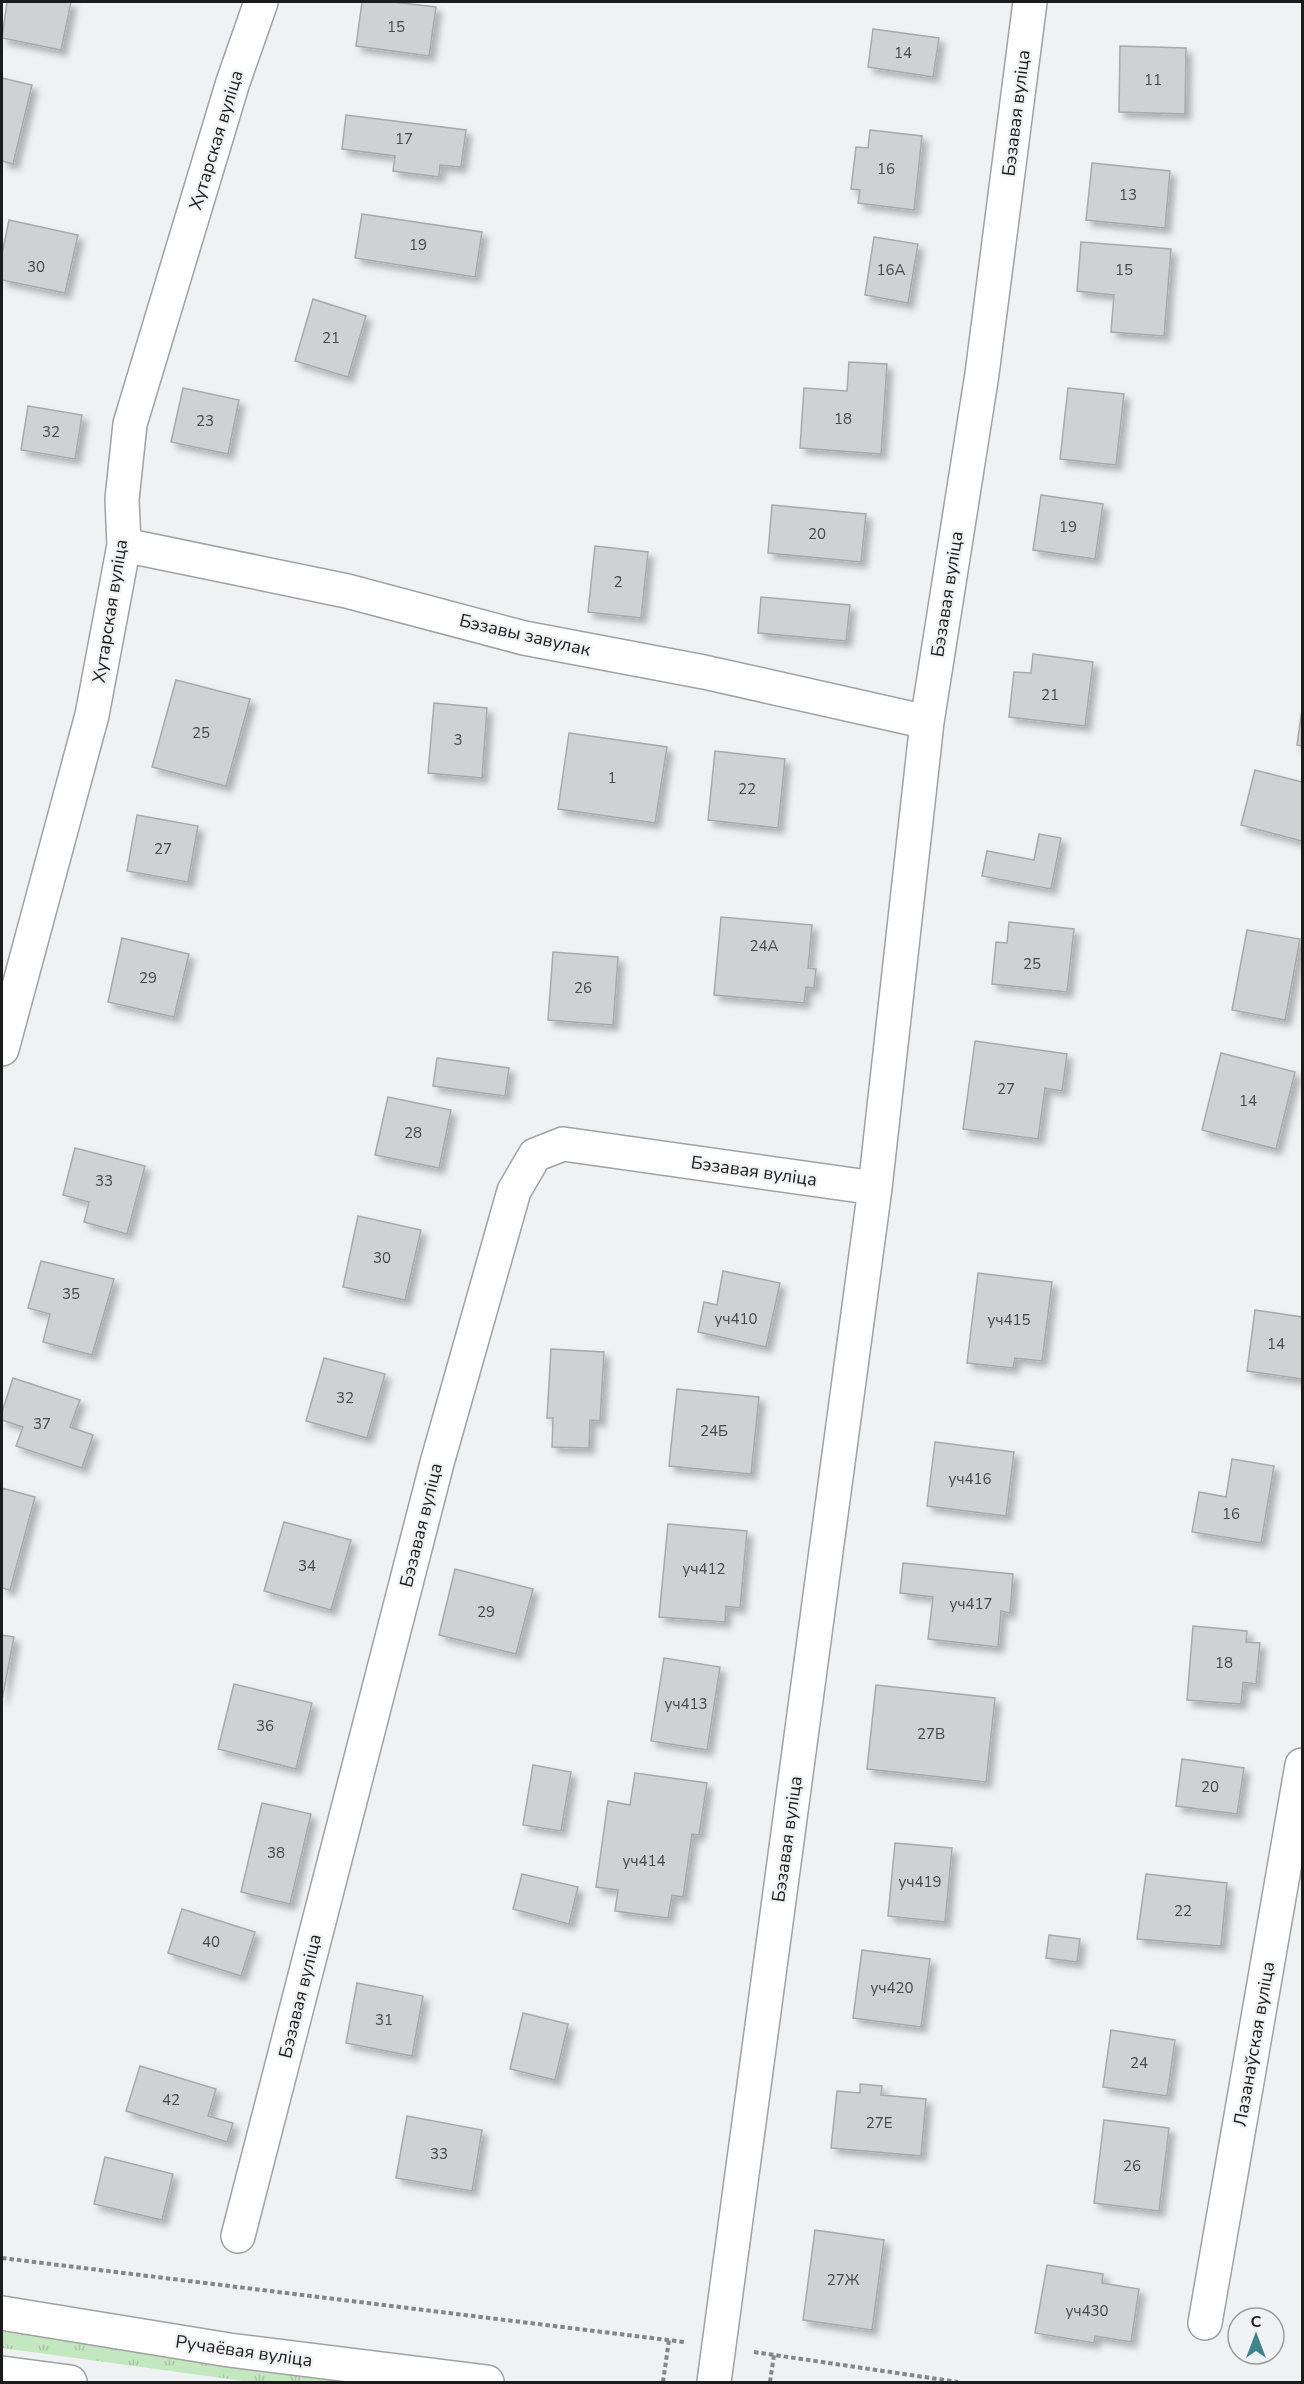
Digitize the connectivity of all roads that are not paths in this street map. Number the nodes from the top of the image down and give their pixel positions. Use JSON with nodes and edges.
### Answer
{"nodes":[{"id":1,"x":261,"y":2,"type":"edge"},
{"id":2,"x":1030,"y":2,"type":"edge"},
{"id":3,"x":124,"y":545,"type":"junction"},
{"id":4,"x":927,"y":722,"type":"junction"},
{"id":5,"x":2,"y":1049,"type":"edge"},
{"id":6,"x":875,"y":1188,"type":"junction"},
{"id":7,"x":1302,"y":1765,"type":"edge"},
{"id":8,"x":238,"y":2236,"type":"dead end"},
{"id":9,"x":2,"y":2313,"type":"edge"},
{"id":10,"x":1205,"y":2323,"type":"dead end"},
{"id":11,"x":2,"y":2373,"type":"edge"},
{"id":12,"x":70,"y":2382,"type":"edge"},
{"id":13,"x":487,"y":2382,"type":"edge"},
{"id":14,"x":714,"y":2382,"type":"edge"}],
"edges":[{"from":1,"to":3,"type":"street","name":"Хутарская вуліца"},
{"from":2,"to":4,"type":"street","name":"Бэзавая вуліца"},
{"from":3,"to":4,"type":"street","name":"Бэзавы завулак"},
{"from":3,"to":5,"type":"street","name":"Хутарская вуліца"},
{"from":4,"to":6,"type":"street","name":"Бэзавая вуліца"},
{"from":6,"to":8,"type":"street","name":"Бэзавая вуліца"},
{"from":6,"to":14,"type":"street","name":"Бэзавая вуліца"},
{"from":7,"to":10,"type":"street","name":"Лазанаўская вуліца"},
{"from":9,"to":13,"type":"street","name":"Ручаёвая вуліца"},
{"from":11,"to":12,"type":"street"}]}
